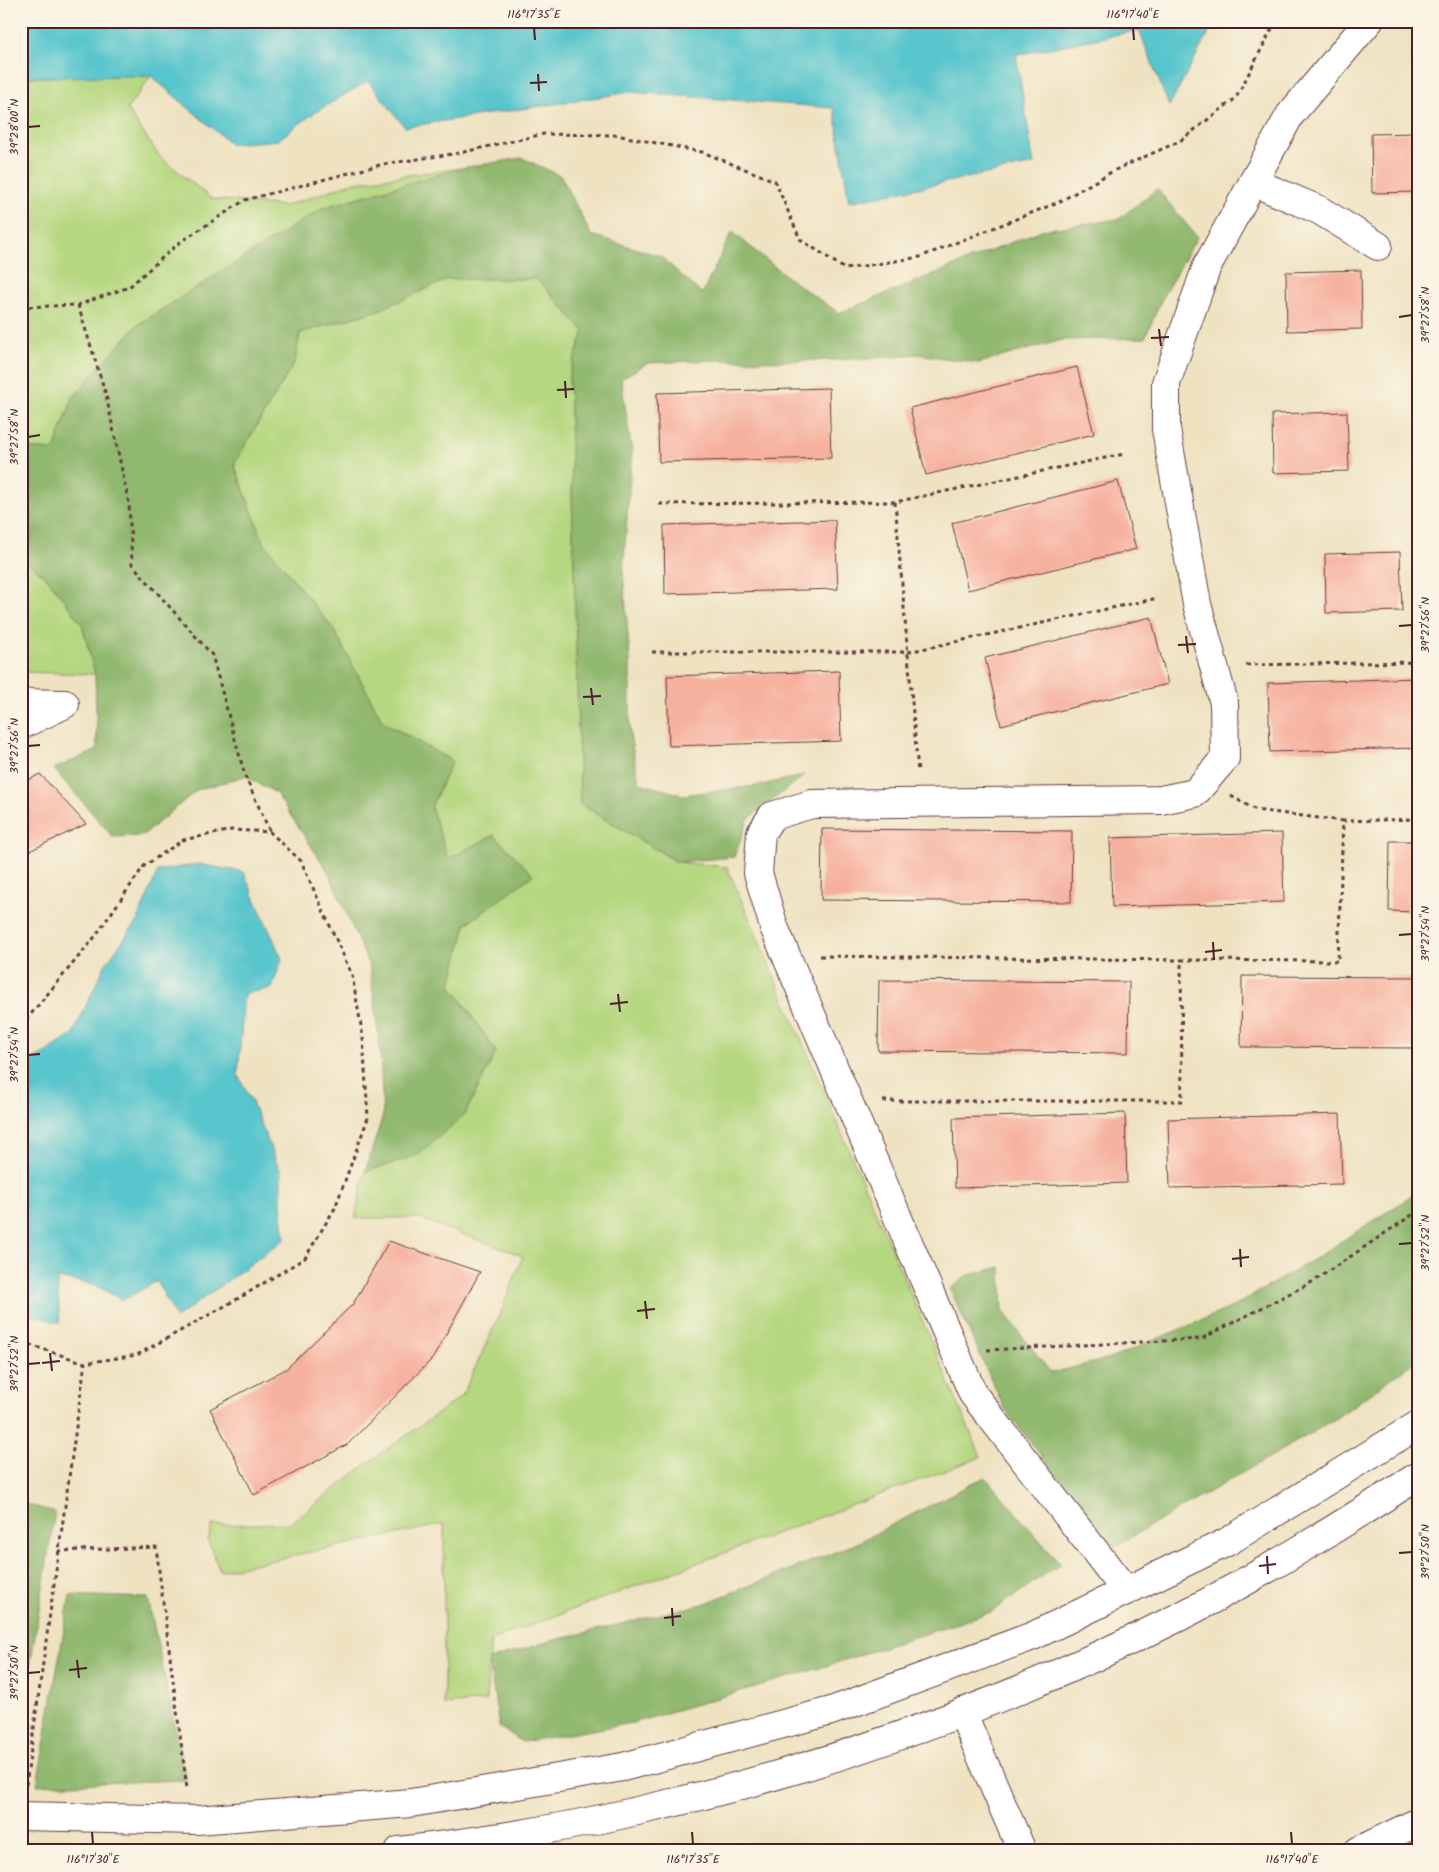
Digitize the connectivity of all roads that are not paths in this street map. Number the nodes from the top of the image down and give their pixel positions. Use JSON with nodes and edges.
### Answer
{"nodes":[{"id":1,"x":1368,"y":21,"type":"edge"},
{"id":2,"x":1253,"y":182,"type":"junction"},
{"id":3,"x":1378,"y":246,"type":"dead end"},
{"id":4,"x":21,"y":702,"type":"edge"},
{"id":5,"x":21,"y":725,"type":"edge"},
{"id":6,"x":1418,"y":1425,"type":"edge"},
{"id":7,"x":1418,"y":1476,"type":"edge"},
{"id":8,"x":1126,"y":1591,"type":"junction"},
{"id":9,"x":962,"y":1712,"type":"junction"},
{"id":10,"x":21,"y":1816,"type":"edge"},
{"id":11,"x":1418,"y":1822,"type":"edge"},
{"id":12,"x":399,"y":1851,"type":"edge"},
{"id":13,"x":1022,"y":1851,"type":"edge"},
{"id":14,"x":1358,"y":1851,"type":"edge"}],
"edges":[{"from":1,"to":2,"type":"street"},
{"from":2,"to":3,"type":"street"},
{"from":2,"to":8,"type":"street"},
{"from":4,"to":5,"type":"street"},
{"from":6,"to":8,"type":"street"},
{"from":7,"to":9,"type":"street"},
{"from":8,"to":10,"type":"street"},
{"from":9,"to":12,"type":"street"},
{"from":9,"to":13,"type":"street"},
{"from":11,"to":14,"type":"street"}]}
